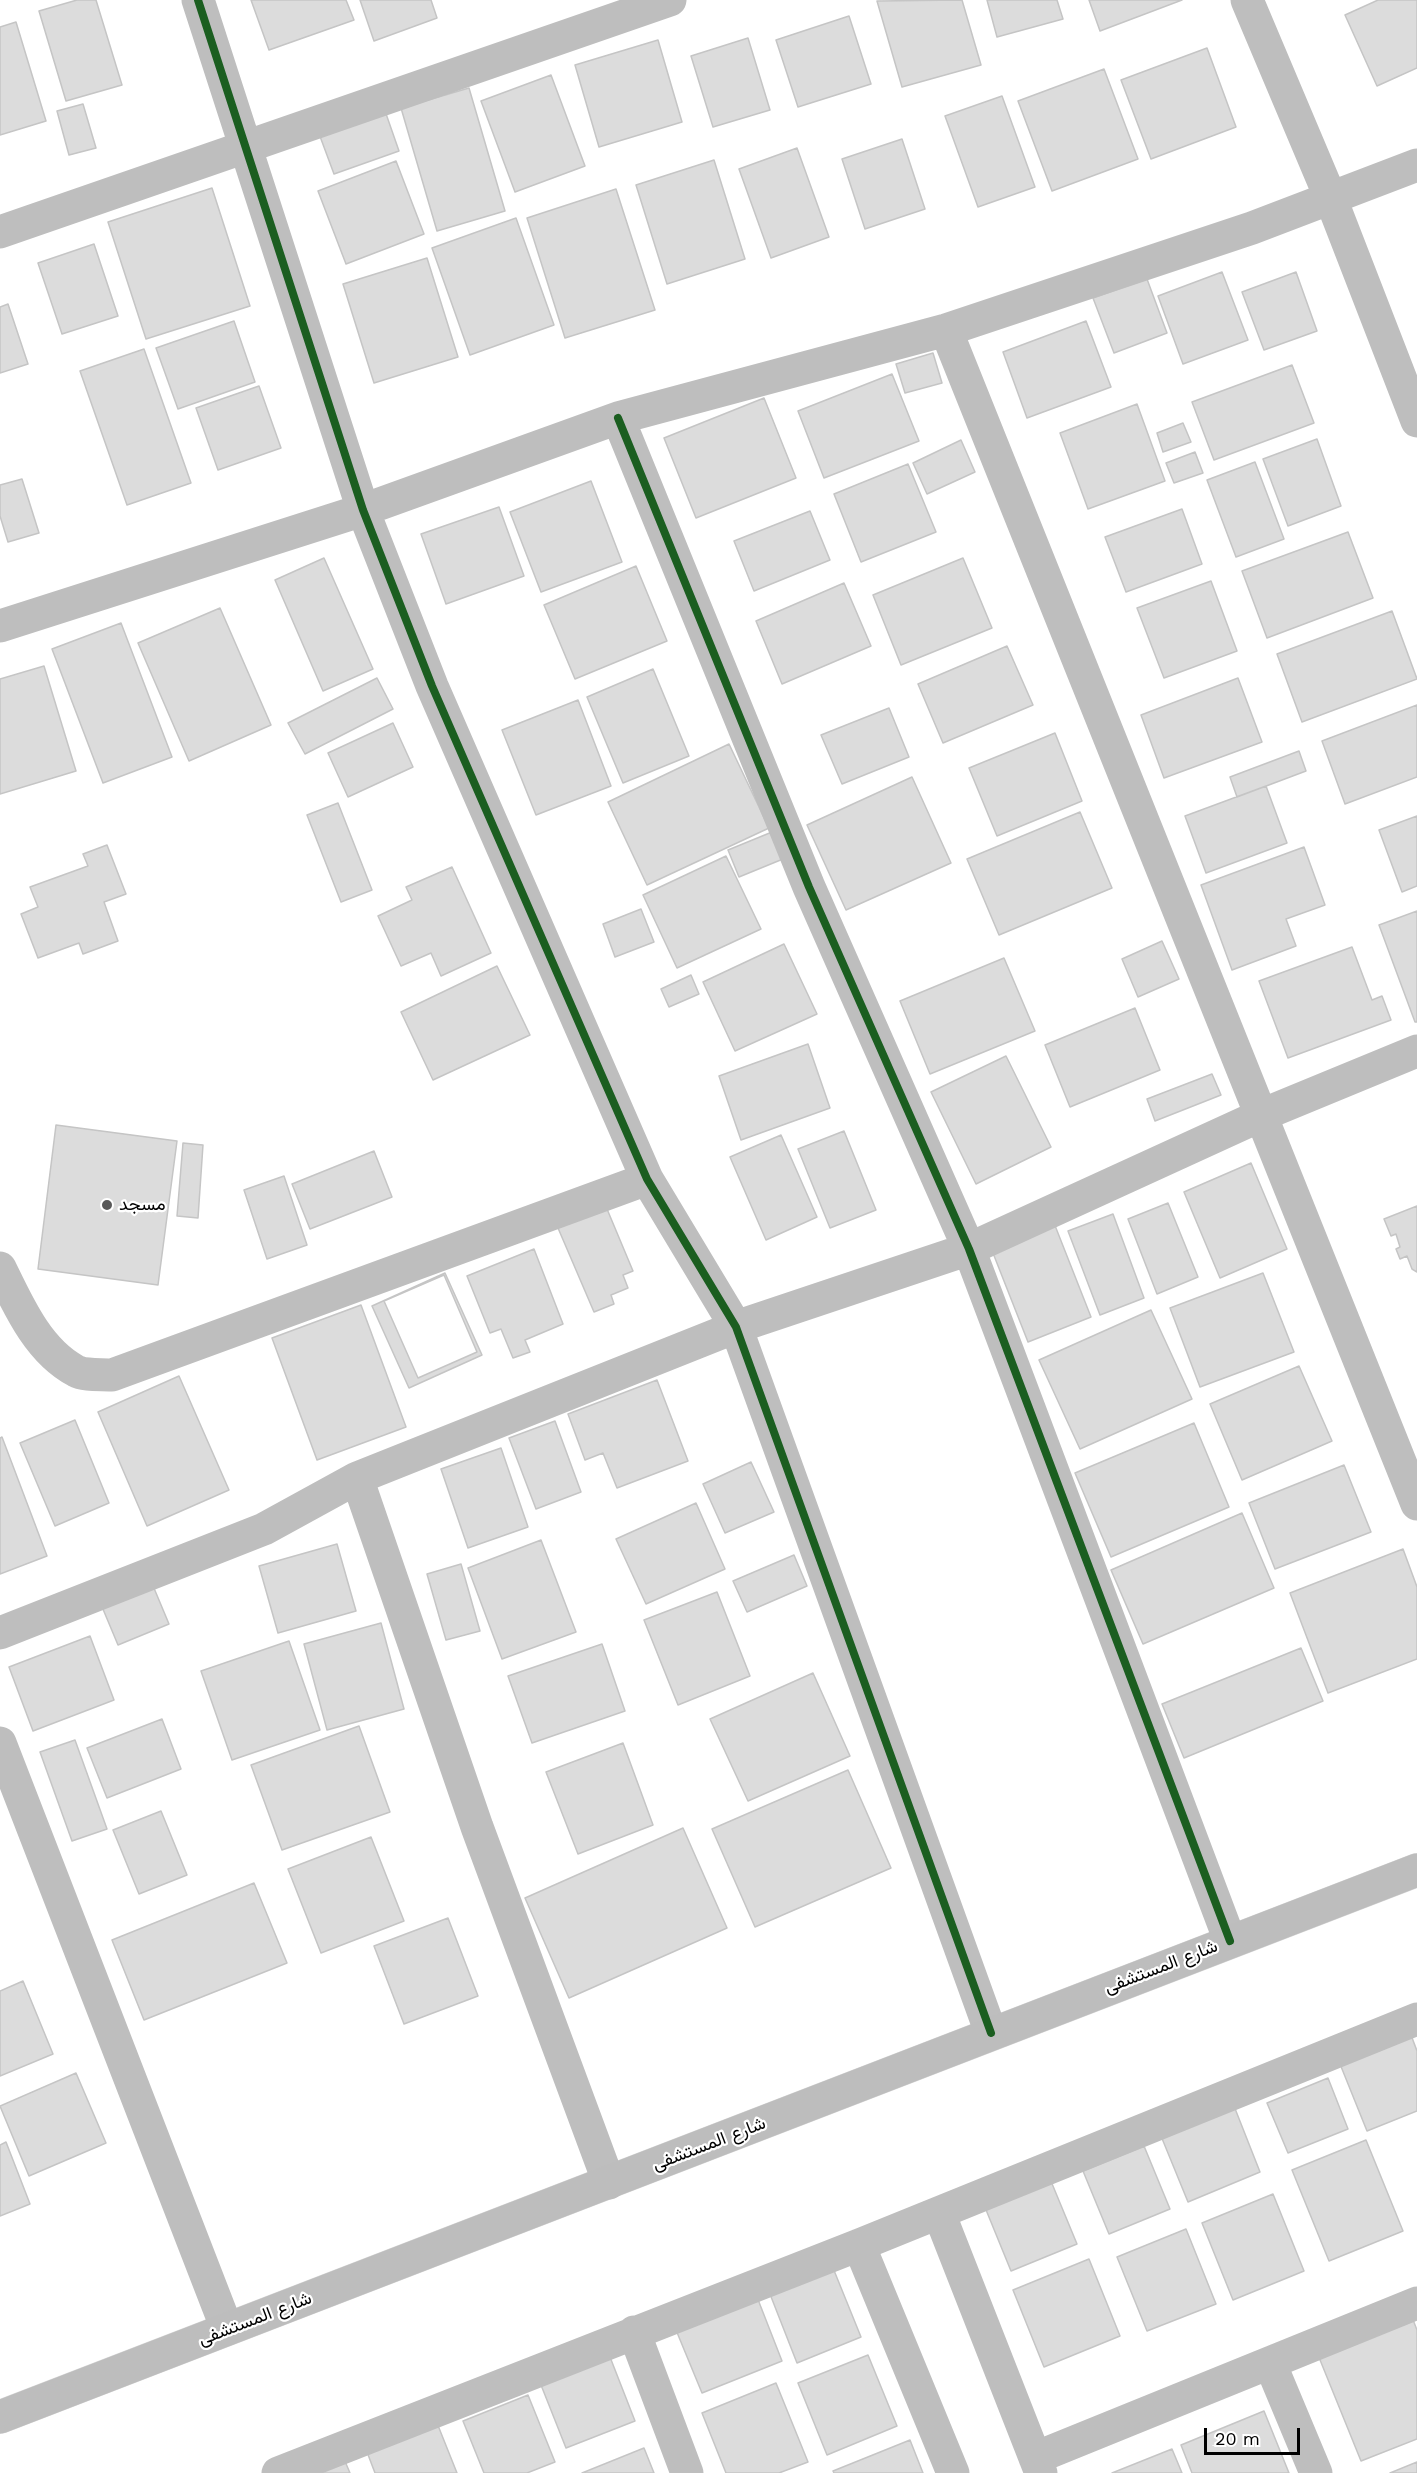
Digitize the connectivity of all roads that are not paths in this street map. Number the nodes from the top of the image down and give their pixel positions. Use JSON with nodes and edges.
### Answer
{"nodes":[{"id":1,"x":198,"y":0,"type":"edge"},
{"id":2,"x":670,"y":0,"type":"edge"},
{"id":3,"x":1247,"y":0,"type":"edge"},
{"id":4,"x":244,"y":146,"type":"junction"},
{"id":5,"x":1417,"y":165,"type":"edge"},
{"id":6,"x":1331,"y":199,"type":"junction"},
{"id":7,"x":0,"y":231,"type":"edge"},
{"id":8,"x":946,"y":330,"type":"junction"},
{"id":9,"x":618,"y":418,"type":"junction"},
{"id":10,"x":1417,"y":421,"type":"edge"},
{"id":11,"x":363,"y":510,"type":"junction"},
{"id":12,"x":0,"y":626,"type":"edge"},
{"id":13,"x":1417,"y":1051,"type":"edge"},
{"id":14,"x":1264,"y":1114,"type":"junction"},
{"id":15,"x":647,"y":1179,"type":"junction"},
{"id":16,"x":969,"y":1249,"type":"junction"},
{"id":17,"x":0,"y":1268,"type":"edge"},
{"id":18,"x":736,"y":1327,"type":"junction"},
{"id":19,"x":357,"y":1478,"type":"junction"},
{"id":20,"x":1417,"y":1504,"type":"edge"},
{"id":21,"x":0,"y":1633,"type":"edge"},
{"id":22,"x":0,"y":1743,"type":"edge"},
{"id":23,"x":1417,"y":1870,"type":"edge"},
{"id":24,"x":1230,"y":1941,"type":"junction"},
{"id":25,"x":1417,"y":2019,"type":"edge"},
{"id":26,"x":991,"y":2033,"type":"junction"},
{"id":27,"x":609,"y":2183,"type":"junction"},
{"id":28,"x":939,"y":2213,"type":"junction"},
{"id":29,"x":859,"y":2245,"type":"junction"},
{"id":30,"x":1417,"y":2303,"type":"edge"},
{"id":31,"x":228,"y":2330,"type":"junction"},
{"id":32,"x":633,"y":2332,"type":"junction"},
{"id":33,"x":1270,"y":2363,"type":"junction"},
{"id":34,"x":0,"y":2417,"type":"edge"},
{"id":35,"x":1038,"y":2465,"type":"edge"},
{"id":36,"x":278,"y":2473,"type":"edge"},
{"id":37,"x":687,"y":2473,"type":"edge"},
{"id":38,"x":953,"y":2473,"type":"edge"},
{"id":39,"x":1316,"y":2473,"type":"edge"}],
"edges":[{"from":1,"to":4,"type":"street"},
{"from":2,"to":4,"type":"street"},
{"from":3,"to":6,"type":"street"},
{"from":4,"to":7,"type":"street"},
{"from":4,"to":11,"type":"street"},
{"from":5,"to":6,"type":"street"},
{"from":6,"to":8,"type":"street"},
{"from":6,"to":10,"type":"street"},
{"from":8,"to":9,"type":"street"},
{"from":8,"to":14,"type":"street"},
{"from":9,"to":11,"type":"street"},
{"from":9,"to":16,"type":"street"},
{"from":11,"to":12,"type":"street"},
{"from":11,"to":15,"type":"street"},
{"from":13,"to":14,"type":"street"},
{"from":14,"to":16,"type":"street"},
{"from":14,"to":20,"type":"street"},
{"from":15,"to":17,"type":"street"},
{"from":15,"to":18,"type":"street"},
{"from":16,"to":18,"type":"street"},
{"from":16,"to":24,"type":"street"},
{"from":18,"to":19,"type":"street"},
{"from":18,"to":26,"type":"street"},
{"from":19,"to":21,"type":"street"},
{"from":19,"to":27,"type":"street"},
{"from":22,"to":31,"type":"street"},
{"from":23,"to":24,"type":"highway","name":"شارع المستشفى"},
{"from":24,"to":26,"type":"highway","name":"شارع المستشفى"},
{"from":25,"to":28,"type":"street"},
{"from":26,"to":27,"type":"highway","name":"شارع المستشفى"},
{"from":27,"to":31,"type":"highway","name":"شارع المستشفى"},
{"from":28,"to":29,"type":"street"},
{"from":28,"to":35,"type":"street"},
{"from":29,"to":32,"type":"street"},
{"from":29,"to":38,"type":"street"},
{"from":30,"to":33,"type":"street"},
{"from":31,"to":34,"type":"highway","name":"شارع المستشفى"},
{"from":32,"to":36,"type":"street"},
{"from":32,"to":37,"type":"street"},
{"from":33,"to":35,"type":"street"},
{"from":33,"to":39,"type":"street"}]}
